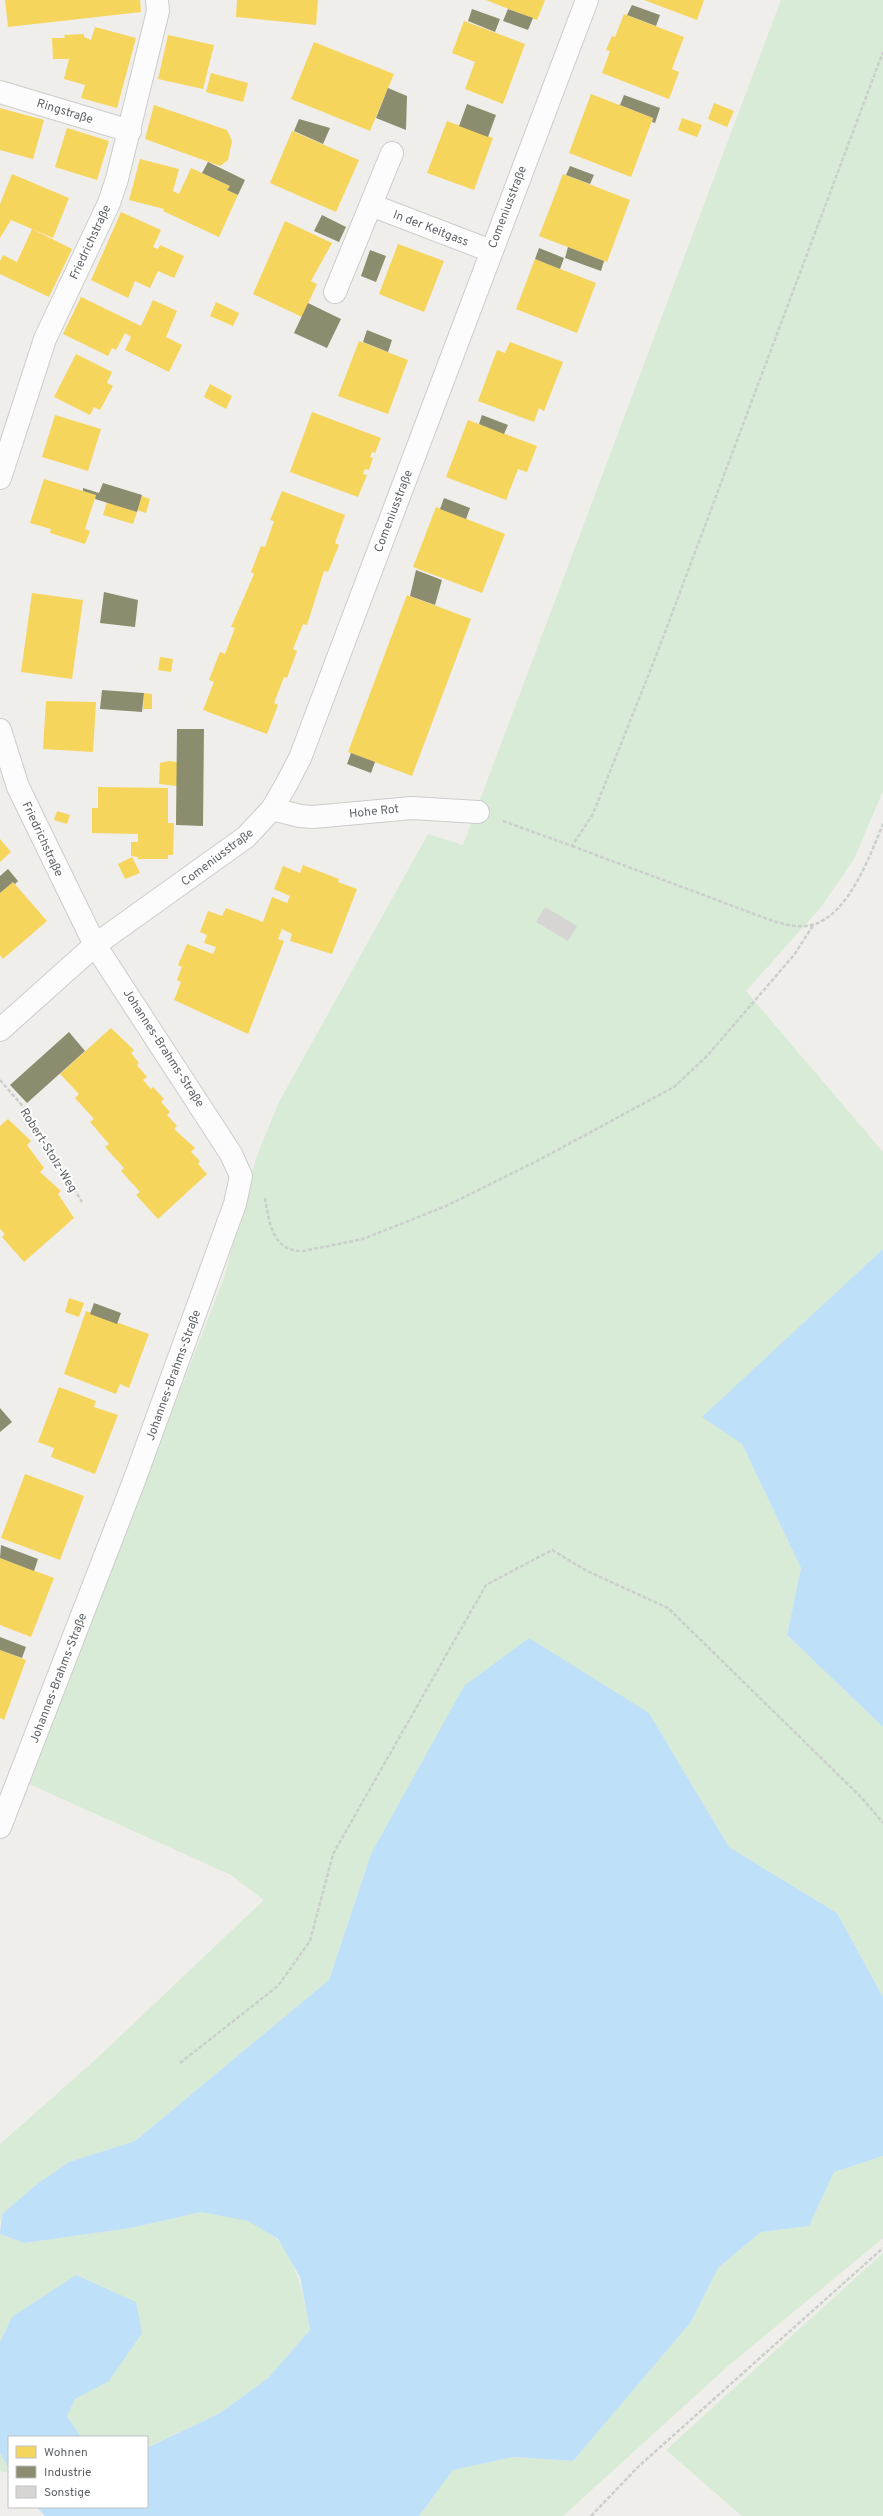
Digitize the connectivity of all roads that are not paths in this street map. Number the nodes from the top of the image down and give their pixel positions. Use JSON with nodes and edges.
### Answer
{"nodes":[{"id":1,"x":157,"y":0,"type":"edge"},
{"id":2,"x":587,"y":0,"type":"edge"},
{"id":3,"x":0,"y":92,"type":"edge"},
{"id":4,"x":130,"y":131,"type":"junction"},
{"id":5,"x":392,"y":153,"type":"dead end"},
{"id":6,"x":372,"y":205,"type":"junction"},
{"id":7,"x":491,"y":251,"type":"junction"},
{"id":8,"x":335,"y":292,"type":"dead end"},
{"id":9,"x":0,"y":478,"type":"edge"},
{"id":10,"x":0,"y":730,"type":"edge"},
{"id":11,"x":272,"y":809,"type":"junction"},
{"id":12,"x":478,"y":812,"type":"road end"},
{"id":13,"x":95,"y":945,"type":"junction"},
{"id":14,"x":0,"y":1030,"type":"edge"},
{"id":15,"x":0,"y":1827,"type":"edge"}],
"edges":[{"from":1,"to":4,"type":"street","name":"Friedrichstraße"},
{"from":2,"to":7,"type":"street","name":"Comeniusstraße"},
{"from":3,"to":4,"type":"street","name":"Ringstraße"},
{"from":4,"to":9,"type":"street","name":"Friedrichstraße"},
{"from":5,"to":6,"type":"street"},
{"from":6,"to":7,"type":"street","name":"In der Keitgass"},
{"from":6,"to":8,"type":"street"},
{"from":7,"to":11,"type":"street","name":"Comeniusstraße"},
{"from":10,"to":13,"type":"street","name":"Friedrichstraße"},
{"from":11,"to":12,"type":"street","name":"Hohe Rot"},
{"from":11,"to":13,"type":"street","name":"Comeniusstraße"},
{"from":13,"to":14,"type":"street","name":"Comeniusstraße"},
{"from":13,"to":15,"type":"street","name":"Johannes-Brahms-Straße"}]}
